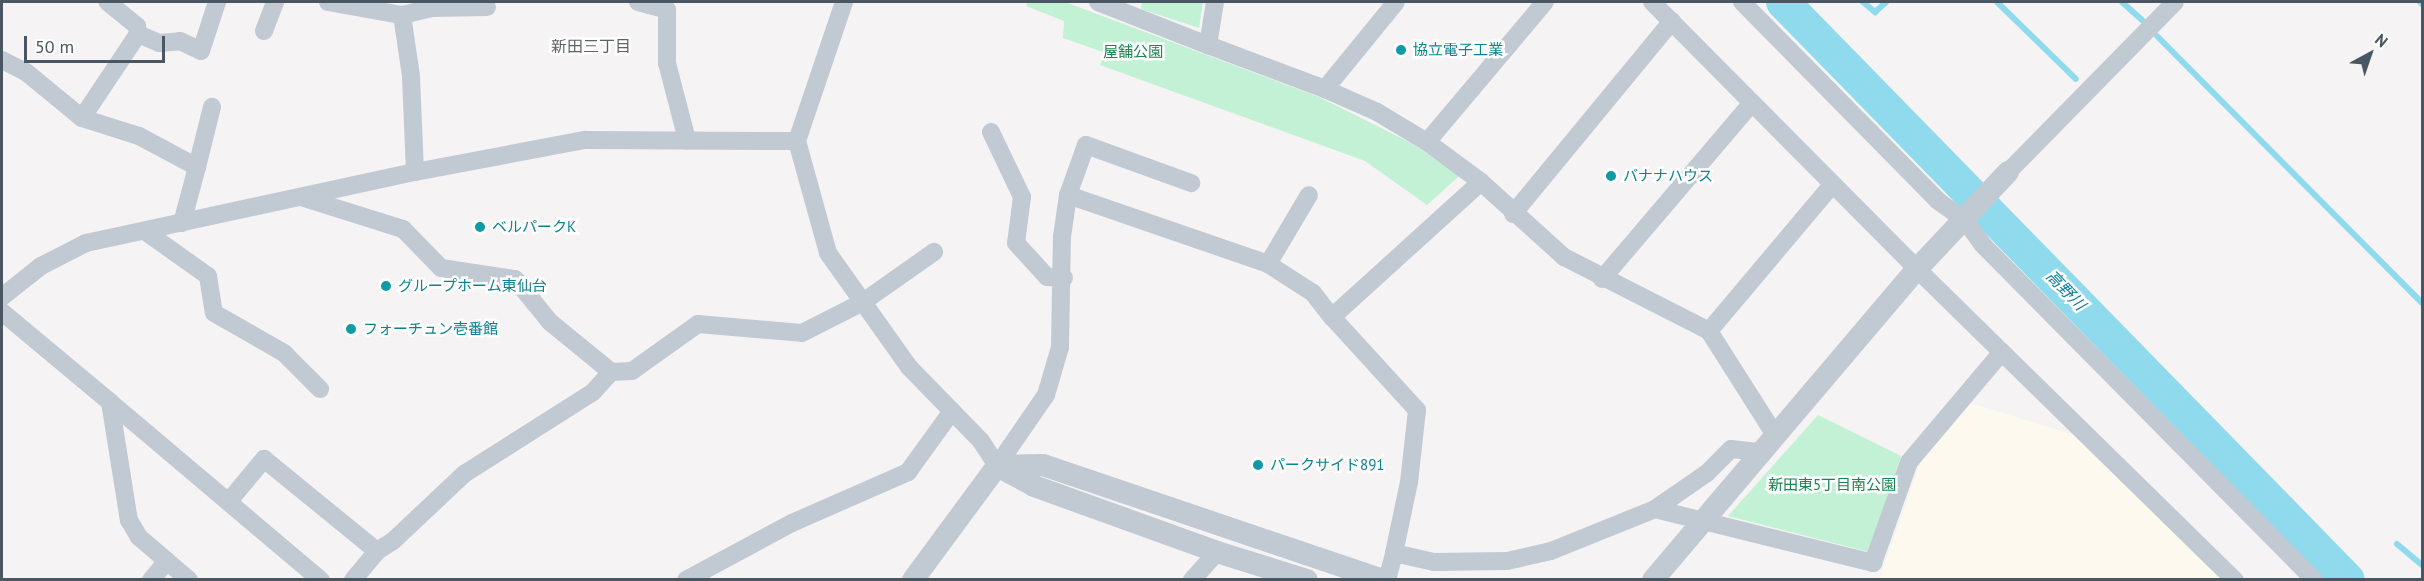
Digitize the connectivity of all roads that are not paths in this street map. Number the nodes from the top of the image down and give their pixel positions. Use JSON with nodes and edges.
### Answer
{"nodes":[{"id":1,"x":107,"y":2,"type":"edge"},
{"id":2,"x":217,"y":2,"type":"edge"},
{"id":3,"x":275,"y":2,"type":"edge"},
{"id":4,"x":328,"y":2,"type":"edge"},
{"id":5,"x":638,"y":2,"type":"edge"},
{"id":6,"x":844,"y":2,"type":"edge"},
{"id":7,"x":1098,"y":2,"type":"edge"},
{"id":8,"x":1215,"y":2,"type":"edge"},
{"id":9,"x":1396,"y":2,"type":"edge"},
{"id":10,"x":1545,"y":2,"type":"edge"},
{"id":11,"x":1652,"y":2,"type":"edge"},
{"id":12,"x":1742,"y":2,"type":"edge"},
{"id":13,"x":2175,"y":2,"type":"edge"},
{"id":14,"x":669,"y":6,"type":"edge"},
{"id":15,"x":487,"y":7,"type":"dead end"},
{"id":16,"x":1132,"y":8,"type":"edge"},
{"id":17,"x":402,"y":15,"type":"junction"},
{"id":18,"x":1672,"y":21,"type":"junction"},
{"id":19,"x":264,"y":31,"type":"dead end"},
{"id":20,"x":138,"y":34,"type":"junction"},
{"id":21,"x":1208,"y":45,"type":"junction"},
{"id":22,"x":2,"y":60,"type":"edge"},
{"id":23,"x":1325,"y":89,"type":"junction"},
{"id":24,"x":1752,"y":103,"type":"junction"},
{"id":25,"x":213,"y":107,"type":"dead end"},
{"id":26,"x":82,"y":117,"type":"junction"},
{"id":27,"x":991,"y":132,"type":"dead end"},
{"id":28,"x":687,"y":140,"type":"junction"},
{"id":29,"x":797,"y":141,"type":"junction"},
{"id":30,"x":1427,"y":142,"type":"junction"},
{"id":31,"x":197,"y":167,"type":"junction"},
{"id":32,"x":415,"y":172,"type":"junction"},
{"id":33,"x":2006,"y":174,"type":"joint"},
{"id":34,"x":1481,"y":182,"type":"junction"},
{"id":35,"x":1191,"y":183,"type":"dead end"},
{"id":36,"x":1833,"y":184,"type":"junction"},
{"id":37,"x":1068,"y":195,"type":"junction"},
{"id":38,"x":1309,"y":195,"type":"dead end"},
{"id":39,"x":304,"y":198,"type":"junction"},
{"id":40,"x":1513,"y":214,"type":"junction"},
{"id":41,"x":1966,"y":216,"type":"junction"},
{"id":42,"x":182,"y":223,"type":"junction"},
{"id":43,"x":146,"y":232,"type":"junction"},
{"id":44,"x":934,"y":252,"type":"dead end"},
{"id":45,"x":1268,"y":264,"type":"junction"},
{"id":46,"x":1917,"y":269,"type":"junction"},
{"id":47,"x":1064,"y":278,"type":"junction"},
{"id":48,"x":1602,"y":279,"type":"junction"},
{"id":49,"x":2,"y":297,"type":"edge"},
{"id":50,"x":863,"y":302,"type":"junction"},
{"id":51,"x":2,"y":312,"type":"edge"},
{"id":52,"x":1332,"y":317,"type":"junction"},
{"id":53,"x":1709,"y":331,"type":"junction"},
{"id":54,"x":2002,"y":352,"type":"junction"},
{"id":55,"x":611,"y":372,"type":"junction"},
{"id":56,"x":320,"y":389,"type":"dead end"},
{"id":57,"x":110,"y":402,"type":"junction"},
{"id":58,"x":952,"y":411,"type":"junction"},
{"id":59,"x":1775,"y":435,"type":"junction"},
{"id":60,"x":1761,"y":452,"type":"junction"},
{"id":61,"x":997,"y":466,"type":"junction"},
{"id":62,"x":229,"y":501,"type":"junction"},
{"id":63,"x":1655,"y":509,"type":"junction"},
{"id":64,"x":1702,"y":522,"type":"junction"},
{"id":65,"x":377,"y":551,"type":"junction"},
{"id":66,"x":1217,"y":552,"type":"junction"},
{"id":67,"x":1394,"y":552,"type":"junction"},
{"id":68,"x":167,"y":561,"type":"junction"},
{"id":69,"x":151,"y":579,"type":"edge"},
{"id":70,"x":189,"y":579,"type":"edge"},
{"id":71,"x":321,"y":579,"type":"edge"},
{"id":72,"x":353,"y":579,"type":"edge"},
{"id":73,"x":686,"y":579,"type":"edge"},
{"id":74,"x":914,"y":579,"type":"edge"},
{"id":75,"x":1192,"y":579,"type":"edge"},
{"id":76,"x":1307,"y":579,"type":"edge"},
{"id":77,"x":1382,"y":579,"type":"edge"},
{"id":78,"x":1387,"y":579,"type":"edge"},
{"id":79,"x":1653,"y":579,"type":"edge"},
{"id":80,"x":2235,"y":579,"type":"edge"},
{"id":81,"x":2314,"y":579,"type":"edge"}],
"edges":[{"from":1,"to":20,"type":"street"},
{"from":2,"to":20,"type":"street"},
{"from":3,"to":19,"type":"street"},
{"from":4,"to":17,"type":"street"},
{"from":5,"to":14,"type":"street"},
{"from":6,"to":29,"type":"street"},
{"from":7,"to":16,"type":"street"},
{"from":8,"to":21,"type":"street"},
{"from":9,"to":23,"type":"street"},
{"from":10,"to":30,"type":"street"},
{"from":11,"to":18,"type":"street"},
{"from":12,"to":41,"type":"street"},
{"from":13,"to":33,"type":"street"},
{"from":14,"to":28,"type":"street"},
{"from":15,"to":17,"type":"street"},
{"from":16,"to":21,"type":"street"},
{"from":17,"to":32,"type":"street"},
{"from":18,"to":24,"type":"street"},
{"from":18,"to":40,"type":"street"},
{"from":20,"to":26,"type":"street"},
{"from":21,"to":23,"type":"street"},
{"from":22,"to":26,"type":"street"},
{"from":23,"to":30,"type":"street"},
{"from":24,"to":36,"type":"street"},
{"from":24,"to":48,"type":"street"},
{"from":25,"to":31,"type":"street"},
{"from":26,"to":31,"type":"street"},
{"from":27,"to":47,"type":"street"},
{"from":28,"to":29,"type":"street"},
{"from":28,"to":32,"type":"street"},
{"from":29,"to":50,"type":"street"},
{"from":30,"to":34,"type":"street"},
{"from":31,"to":42,"type":"street"},
{"from":32,"to":39,"type":"street"},
{"from":33,"to":41,"type":"street"},
{"from":34,"to":40,"type":"street"},
{"from":34,"to":52,"type":"street"},
{"from":35,"to":37,"type":"street"},
{"from":36,"to":46,"type":"street"},
{"from":36,"to":53,"type":"street"},
{"from":37,"to":45,"type":"street"},
{"from":37,"to":47,"type":"street"},
{"from":38,"to":45,"type":"street"},
{"from":39,"to":42,"type":"street"},
{"from":39,"to":55,"type":"street"},
{"from":40,"to":48,"type":"street"},
{"from":41,"to":46,"type":"street"},
{"from":41,"to":81,"type":"street"},
{"from":42,"to":43,"type":"street"},
{"from":43,"to":49,"type":"street"},
{"from":43,"to":56,"type":"street"},
{"from":44,"to":50,"type":"street"},
{"from":45,"to":52,"type":"street"},
{"from":46,"to":54,"type":"street"},
{"from":46,"to":59,"type":"street"},
{"from":47,"to":61,"type":"street"},
{"from":48,"to":53,"type":"street"},
{"from":50,"to":55,"type":"street"},
{"from":50,"to":58,"type":"street"},
{"from":51,"to":57,"type":"street"},
{"from":52,"to":67,"type":"street"},
{"from":53,"to":59,"type":"street"},
{"from":54,"to":64,"type":"street"},
{"from":54,"to":80,"type":"street"},
{"from":55,"to":65,"type":"street"},
{"from":57,"to":62,"type":"street"},
{"from":57,"to":68,"type":"street"},
{"from":58,"to":61,"type":"street"},
{"from":58,"to":73,"type":"street"},
{"from":59,"to":60,"type":"street"},
{"from":60,"to":63,"type":"street"},
{"from":60,"to":64,"type":"street"},
{"from":61,"to":66,"type":"street"},
{"from":61,"to":74,"type":"street"},
{"from":61,"to":77,"type":"street"},
{"from":62,"to":65,"type":"street"},
{"from":62,"to":71,"type":"street"},
{"from":63,"to":64,"type":"street"},
{"from":63,"to":67,"type":"street"},
{"from":64,"to":79,"type":"street"},
{"from":65,"to":72,"type":"street"},
{"from":66,"to":75,"type":"street"},
{"from":66,"to":76,"type":"street"},
{"from":67,"to":78,"type":"street"},
{"from":68,"to":69,"type":"street"},
{"from":68,"to":70,"type":"street"}]}
